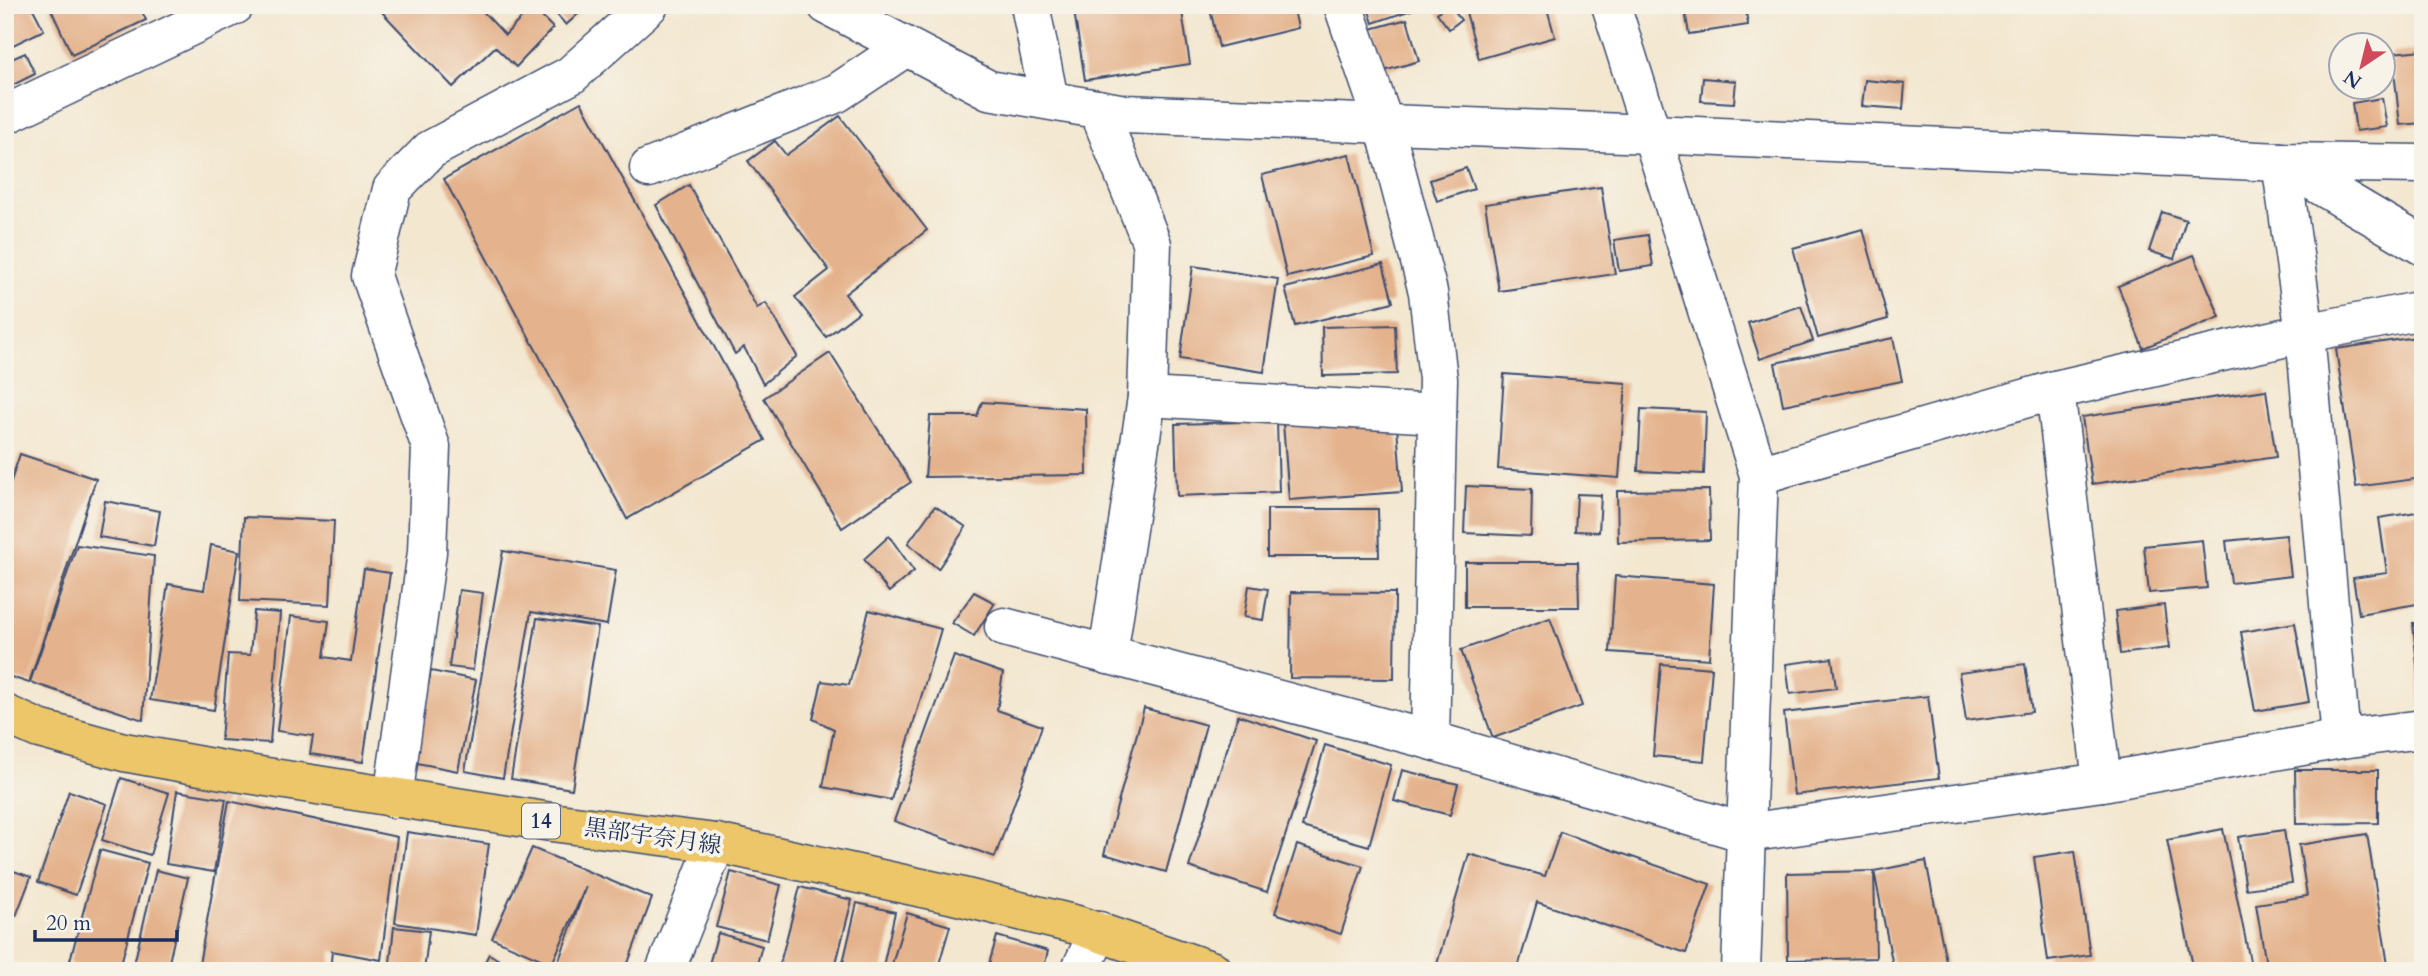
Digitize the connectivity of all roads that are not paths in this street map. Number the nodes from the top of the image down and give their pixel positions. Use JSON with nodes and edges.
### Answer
{"nodes":[{"id":1,"x":235,"y":5,"type":"edge"},
{"id":2,"x":649,"y":5,"type":"edge"},
{"id":3,"x":827,"y":5,"type":"edge"},
{"id":4,"x":1030,"y":5,"type":"edge"},
{"id":5,"x":1343,"y":5,"type":"edge"},
{"id":6,"x":1611,"y":5,"type":"edge"},
{"id":7,"x":906,"y":47,"type":"junction"},
{"id":8,"x":1049,"y":100,"type":"junction"},
{"id":9,"x":1098,"y":109,"type":"junction"},
{"id":10,"x":5,"y":115,"type":"edge"},
{"id":11,"x":1384,"y":124,"type":"junction"},
{"id":12,"x":1651,"y":134,"type":"junction"},
{"id":13,"x":2281,"y":162,"type":"junction"},
{"id":14,"x":2423,"y":164,"type":"edge"},
{"id":15,"x":649,"y":168,"type":"dead end"},
{"id":16,"x":2423,"y":246,"type":"edge"},
{"id":17,"x":2423,"y":310,"type":"edge"},
{"id":18,"x":2305,"y":333,"type":"junction"},
{"id":19,"x":2055,"y":390,"type":"junction"},
{"id":20,"x":1147,"y":397,"type":"junction"},
{"id":21,"x":1437,"y":414,"type":"junction"},
{"id":22,"x":1759,"y":475,"type":"junction"},
{"id":23,"x":1004,"y":627,"type":"dead end"},
{"id":24,"x":1108,"y":655,"type":"junction"},
{"id":25,"x":5,"y":714,"type":"edge"},
{"id":26,"x":2423,"y":729,"type":"edge"},
{"id":27,"x":2341,"y":739,"type":"junction"},
{"id":28,"x":1430,"y":740,"type":"junction"},
{"id":29,"x":2102,"y":782,"type":"junction"},
{"id":30,"x":393,"y":797,"type":"junction"},
{"id":31,"x":1746,"y":833,"type":"junction"},
{"id":32,"x":716,"y":843,"type":"junction"},
{"id":33,"x":1099,"y":931,"type":"junction"},
{"id":34,"x":665,"y":971,"type":"edge"},
{"id":35,"x":1080,"y":971,"type":"edge"},
{"id":36,"x":1213,"y":971,"type":"edge"},
{"id":37,"x":1741,"y":971,"type":"edge"}],
"edges":[{"from":1,"to":10,"type":"street"},
{"from":2,"to":30,"type":"street"},
{"from":3,"to":7,"type":"street"},
{"from":4,"to":8,"type":"street"},
{"from":5,"to":11,"type":"street"},
{"from":6,"to":12,"type":"street"},
{"from":7,"to":8,"type":"street"},
{"from":7,"to":15,"type":"street"},
{"from":8,"to":9,"type":"street"},
{"from":9,"to":11,"type":"street"},
{"from":9,"to":20,"type":"street"},
{"from":11,"to":12,"type":"street"},
{"from":11,"to":21,"type":"street"},
{"from":12,"to":13,"type":"street"},
{"from":12,"to":22,"type":"street"},
{"from":13,"to":14,"type":"street"},
{"from":13,"to":16,"type":"street"},
{"from":13,"to":18,"type":"street"},
{"from":17,"to":18,"type":"street"},
{"from":18,"to":19,"type":"street"},
{"from":18,"to":27,"type":"street"},
{"from":19,"to":22,"type":"street"},
{"from":19,"to":29,"type":"street"},
{"from":20,"to":21,"type":"street"},
{"from":20,"to":24,"type":"street"},
{"from":21,"to":28,"type":"street"},
{"from":22,"to":31,"type":"street"},
{"from":23,"to":24,"type":"street"},
{"from":24,"to":28,"type":"street"},
{"from":25,"to":30,"type":"main road","name":"黒部宇奈月線","number":"14"},
{"from":26,"to":27,"type":"street"},
{"from":27,"to":29,"type":"street"},
{"from":28,"to":31,"type":"street"},
{"from":29,"to":31,"type":"street"},
{"from":30,"to":32,"type":"main road","name":"黒部宇奈月線","number":"14"},
{"from":31,"to":37,"type":"street"},
{"from":32,"to":33,"type":"main road","name":"黒部宇奈月線","number":"14"},
{"from":32,"to":34,"type":"street"},
{"from":33,"to":35,"type":"street"},
{"from":33,"to":36,"type":"main road","name":"黒部宇奈月線","number":"14"}]}
